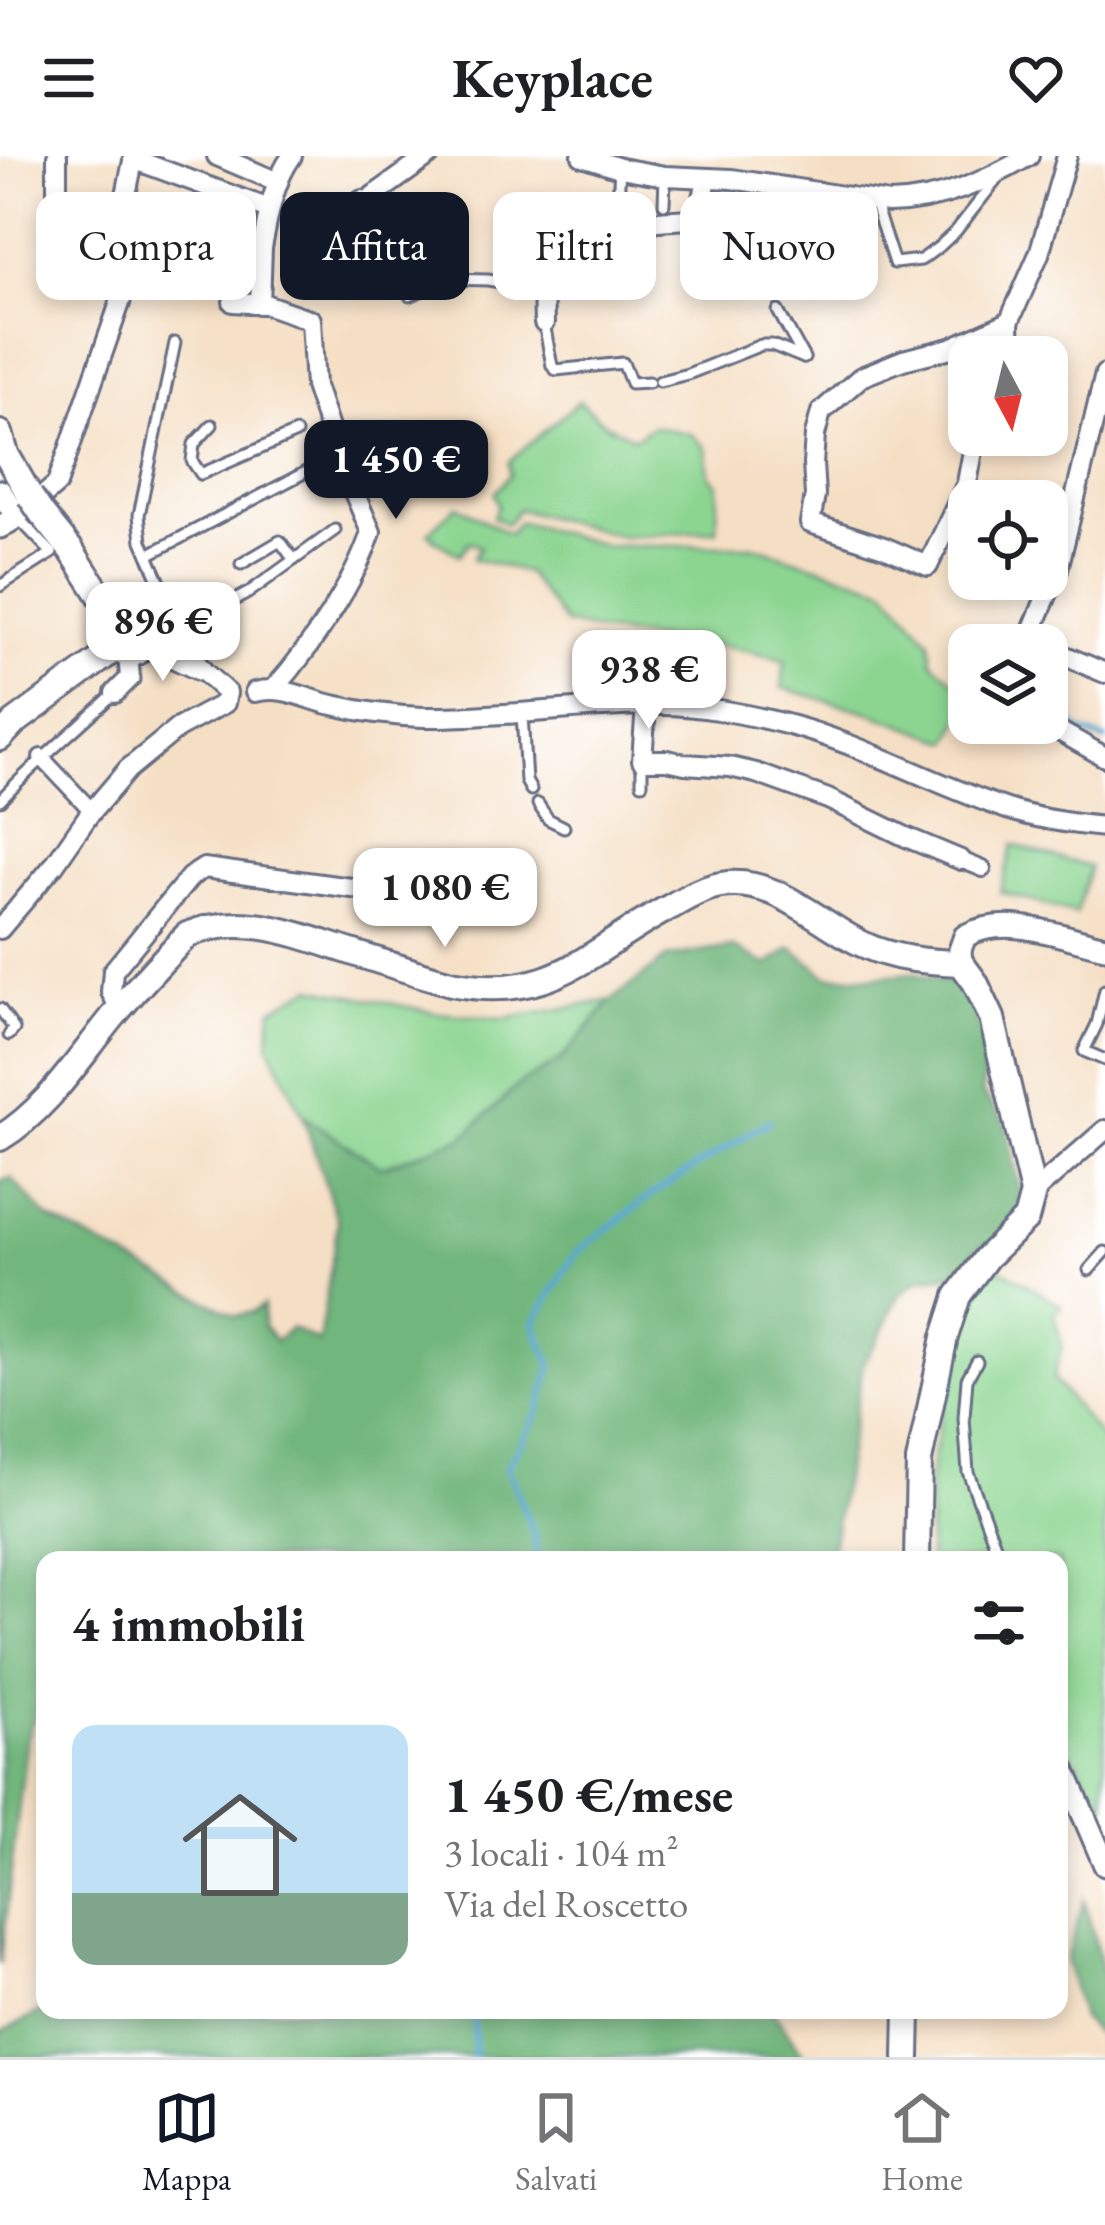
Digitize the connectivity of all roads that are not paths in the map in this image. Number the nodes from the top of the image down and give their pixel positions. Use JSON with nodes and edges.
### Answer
{"nodes":[{"id":1,"x":57,"y":156,"type":"edge"},
{"id":2,"x":217,"y":156,"type":"edge"},
{"id":3,"x":292,"y":156,"type":"edge"},
{"id":4,"x":429,"y":156,"type":"edge"},
{"id":5,"x":582,"y":156,"type":"edge"},
{"id":6,"x":1029,"y":156,"type":"edge"},
{"id":7,"x":1067,"y":156,"type":"edge"},
{"id":8,"x":134,"y":157,"type":"edge"},
{"id":9,"x":620,"y":168,"type":"junction"},
{"id":10,"x":1005,"y":170,"type":"junction"},
{"id":11,"x":665,"y":176,"type":"junction"},
{"id":12,"x":707,"y":178,"type":"junction"},
{"id":13,"x":278,"y":182,"type":"junction"},
{"id":14,"x":57,"y":192,"type":"edge"},
{"id":15,"x":127,"y":192,"type":"edge"},
{"id":16,"x":376,"y":192,"type":"edge"},
{"id":17,"x":618,"y":192,"type":"edge"},
{"id":18,"x":816,"y":192,"type":"edge"},
{"id":19,"x":878,"y":202,"type":"edge"},
{"id":20,"x":664,"y":205,"type":"dead end"},
{"id":21,"x":269,"y":208,"type":"junction"},
{"id":22,"x":878,"y":214,"type":"edge"},
{"id":23,"x":656,"y":221,"type":"edge"},
{"id":24,"x":256,"y":247,"type":"edge"},
{"id":25,"x":262,"y":248,"type":"junction"},
{"id":26,"x":121,"y":300,"type":"edge"},
{"id":27,"x":544,"y":300,"type":"edge"},
{"id":28,"x":233,"y":302,"type":"dead end"},
{"id":29,"x":260,"y":304,"type":"junction"},
{"id":30,"x":778,"y":310,"type":"dead end"},
{"id":31,"x":1009,"y":322,"type":"junction"},
{"id":32,"x":544,"y":323,"type":"joint"},
{"id":33,"x":978,"y":336,"type":"edge"},
{"id":34,"x":1009,"y":336,"type":"edge"},
{"id":35,"x":175,"y":343,"type":"dead end"},
{"id":36,"x":948,"y":349,"type":"edge"},
{"id":37,"x":1105,"y":374,"type":"edge"},
{"id":38,"x":212,"y":425,"type":"dead end"},
{"id":39,"x":0,"y":433,"type":"edge"},
{"id":40,"x":296,"y":433,"type":"dead end"},
{"id":41,"x":338,"y":455,"type":"junction"},
{"id":42,"x":972,"y":456,"type":"edge"},
{"id":43,"x":0,"y":491,"type":"edge"},
{"id":44,"x":22,"y":514,"type":"edge"},
{"id":45,"x":335,"y":530,"type":"dead end"},
{"id":46,"x":148,"y":555,"type":"junction"},
{"id":47,"x":294,"y":560,"type":"junction"},
{"id":48,"x":241,"y":564,"type":"dead end"},
{"id":49,"x":0,"y":586,"type":"edge"},
{"id":50,"x":1042,"y":624,"type":"edge"},
{"id":51,"x":175,"y":643,"type":"junction"},
{"id":52,"x":133,"y":644,"type":"junction"},
{"id":53,"x":1068,"y":657,"type":"edge"},
{"id":54,"x":1105,"y":673,"type":"edge"},
{"id":55,"x":251,"y":691,"type":"junction"},
{"id":56,"x":112,"y":696,"type":"joint"},
{"id":57,"x":646,"y":706,"type":"junction"},
{"id":58,"x":522,"y":714,"type":"junction"},
{"id":59,"x":1068,"y":736,"type":"edge"},
{"id":60,"x":0,"y":738,"type":"edge"},
{"id":61,"x":1105,"y":757,"type":"edge"},
{"id":62,"x":41,"y":758,"type":"junction"},
{"id":63,"x":642,"y":760,"type":"junction"},
{"id":64,"x":641,"y":783,"type":"dead end"},
{"id":65,"x":532,"y":790,"type":"dead end"},
{"id":66,"x":0,"y":800,"type":"edge"},
{"id":67,"x":538,"y":805,"type":"dead end"},
{"id":68,"x":92,"y":811,"type":"junction"},
{"id":69,"x":564,"y":827,"type":"dead end"},
{"id":70,"x":1105,"y":827,"type":"edge"},
{"id":71,"x":961,"y":860,"type":"joint"},
{"id":72,"x":983,"y":868,"type":"dead end"},
{"id":73,"x":470,"y":904,"type":"dead end"},
{"id":74,"x":4,"y":914,"type":"edge"},
{"id":75,"x":1105,"y":947,"type":"edge"},
{"id":76,"x":961,"y":963,"type":"junction"},
{"id":77,"x":1105,"y":991,"type":"edge"},
{"id":78,"x":120,"y":1008,"type":"junction"},
{"id":79,"x":0,"y":1010,"type":"edge"},
{"id":80,"x":9,"y":1035,"type":"dead end"},
{"id":81,"x":1105,"y":1060,"type":"edge"},
{"id":82,"x":1105,"y":1130,"type":"edge"},
{"id":83,"x":0,"y":1138,"type":"edge"},
{"id":84,"x":1034,"y":1193,"type":"junction"},
{"id":85,"x":1105,"y":1252,"type":"edge"},
{"id":86,"x":1089,"y":1270,"type":"dead end"},
{"id":87,"x":977,"y":1361,"type":"dead end"},
{"id":88,"x":917,"y":1551,"type":"edge"},
{"id":89,"x":997,"y":1551,"type":"edge"},
{"id":90,"x":1068,"y":1779,"type":"edge"},
{"id":91,"x":1105,"y":1865,"type":"edge"},
{"id":92,"x":908,"y":2019,"type":"edge"},
{"id":93,"x":907,"y":2057,"type":"edge"}],
"edges":[{"from":1,"to":14,"type":"street"},
{"from":2,"to":13,"type":"street"},
{"from":3,"to":13,"type":"street"},
{"from":4,"to":16,"type":"street"},
{"from":5,"to":9,"type":"street"},
{"from":6,"to":10,"type":"street"},
{"from":7,"to":31,"type":"street"},
{"from":8,"to":15,"type":"street"},
{"from":8,"to":21,"type":"street"},
{"from":9,"to":11,"type":"street"},
{"from":9,"to":17,"type":"lane"},
{"from":10,"to":19,"type":"street"},
{"from":10,"to":22,"type":"lane"},
{"from":11,"to":12,"type":"street"},
{"from":11,"to":20,"type":"lane"},
{"from":12,"to":18,"type":"street"},
{"from":12,"to":23,"type":"street"},
{"from":13,"to":21,"type":"street"},
{"from":21,"to":25,"type":"street"},
{"from":24,"to":25,"type":"street"},
{"from":25,"to":29,"type":"street"},
{"from":26,"to":44,"type":"street"},
{"from":27,"to":32,"type":"street"},
{"from":28,"to":29,"type":"street"},
{"from":29,"to":41,"type":"street"},
{"from":30,"to":32,"type":"lane"},
{"from":31,"to":33,"type":"street"},
{"from":31,"to":34,"type":"street"},
{"from":35,"to":46,"type":"lane"},
{"from":36,"to":42,"type":"street"},
{"from":37,"to":50,"type":"street"},
{"from":38,"to":40,"type":"lane"},
{"from":39,"to":44,"type":"main road"},
{"from":41,"to":46,"type":"lane"},
{"from":41,"to":55,"type":"street"},
{"from":43,"to":44,"type":"street"},
{"from":44,"to":49,"type":"lane"},
{"from":44,"to":52,"type":"main road"},
{"from":45,"to":47,"type":"lane"},
{"from":46,"to":51,"type":"lane"},
{"from":47,"to":48,"type":"lane"},
{"from":47,"to":51,"type":"lane"},
{"from":51,"to":52,"type":"street"},
{"from":51,"to":55,"type":"street"},
{"from":52,"to":56,"type":"street"},
{"from":52,"to":60,"type":"main road"},
{"from":53,"to":54,"type":"street"},
{"from":55,"to":58,"type":"street"},
{"from":55,"to":68,"type":"street"},
{"from":56,"to":62,"type":"lane"},
{"from":57,"to":58,"type":"street"},
{"from":57,"to":63,"type":"street"},
{"from":57,"to":70,"type":"street"},
{"from":58,"to":65,"type":"lane"},
{"from":59,"to":61,"type":"street"},
{"from":62,"to":66,"type":"lane"},
{"from":62,"to":68,"type":"street"},
{"from":63,"to":64,"type":"lane"},
{"from":63,"to":71,"type":"street"},
{"from":67,"to":69,"type":"lane"},
{"from":68,"to":74,"type":"street"},
{"from":71,"to":72,"type":"street"},
{"from":73,"to":78,"type":"street"},
{"from":75,"to":76,"type":"street"},
{"from":76,"to":78,"type":"main road"},
{"from":76,"to":84,"type":"main road"},
{"from":77,"to":81,"type":"lane"},
{"from":78,"to":83,"type":"main road"},
{"from":79,"to":80,"type":"lane"},
{"from":82,"to":84,"type":"street"},
{"from":84,"to":88,"type":"main road"},
{"from":85,"to":86,"type":"lane"},
{"from":87,"to":89,"type":"lane"},
{"from":90,"to":91,"type":"street"},
{"from":92,"to":93,"type":"main road"}]}
